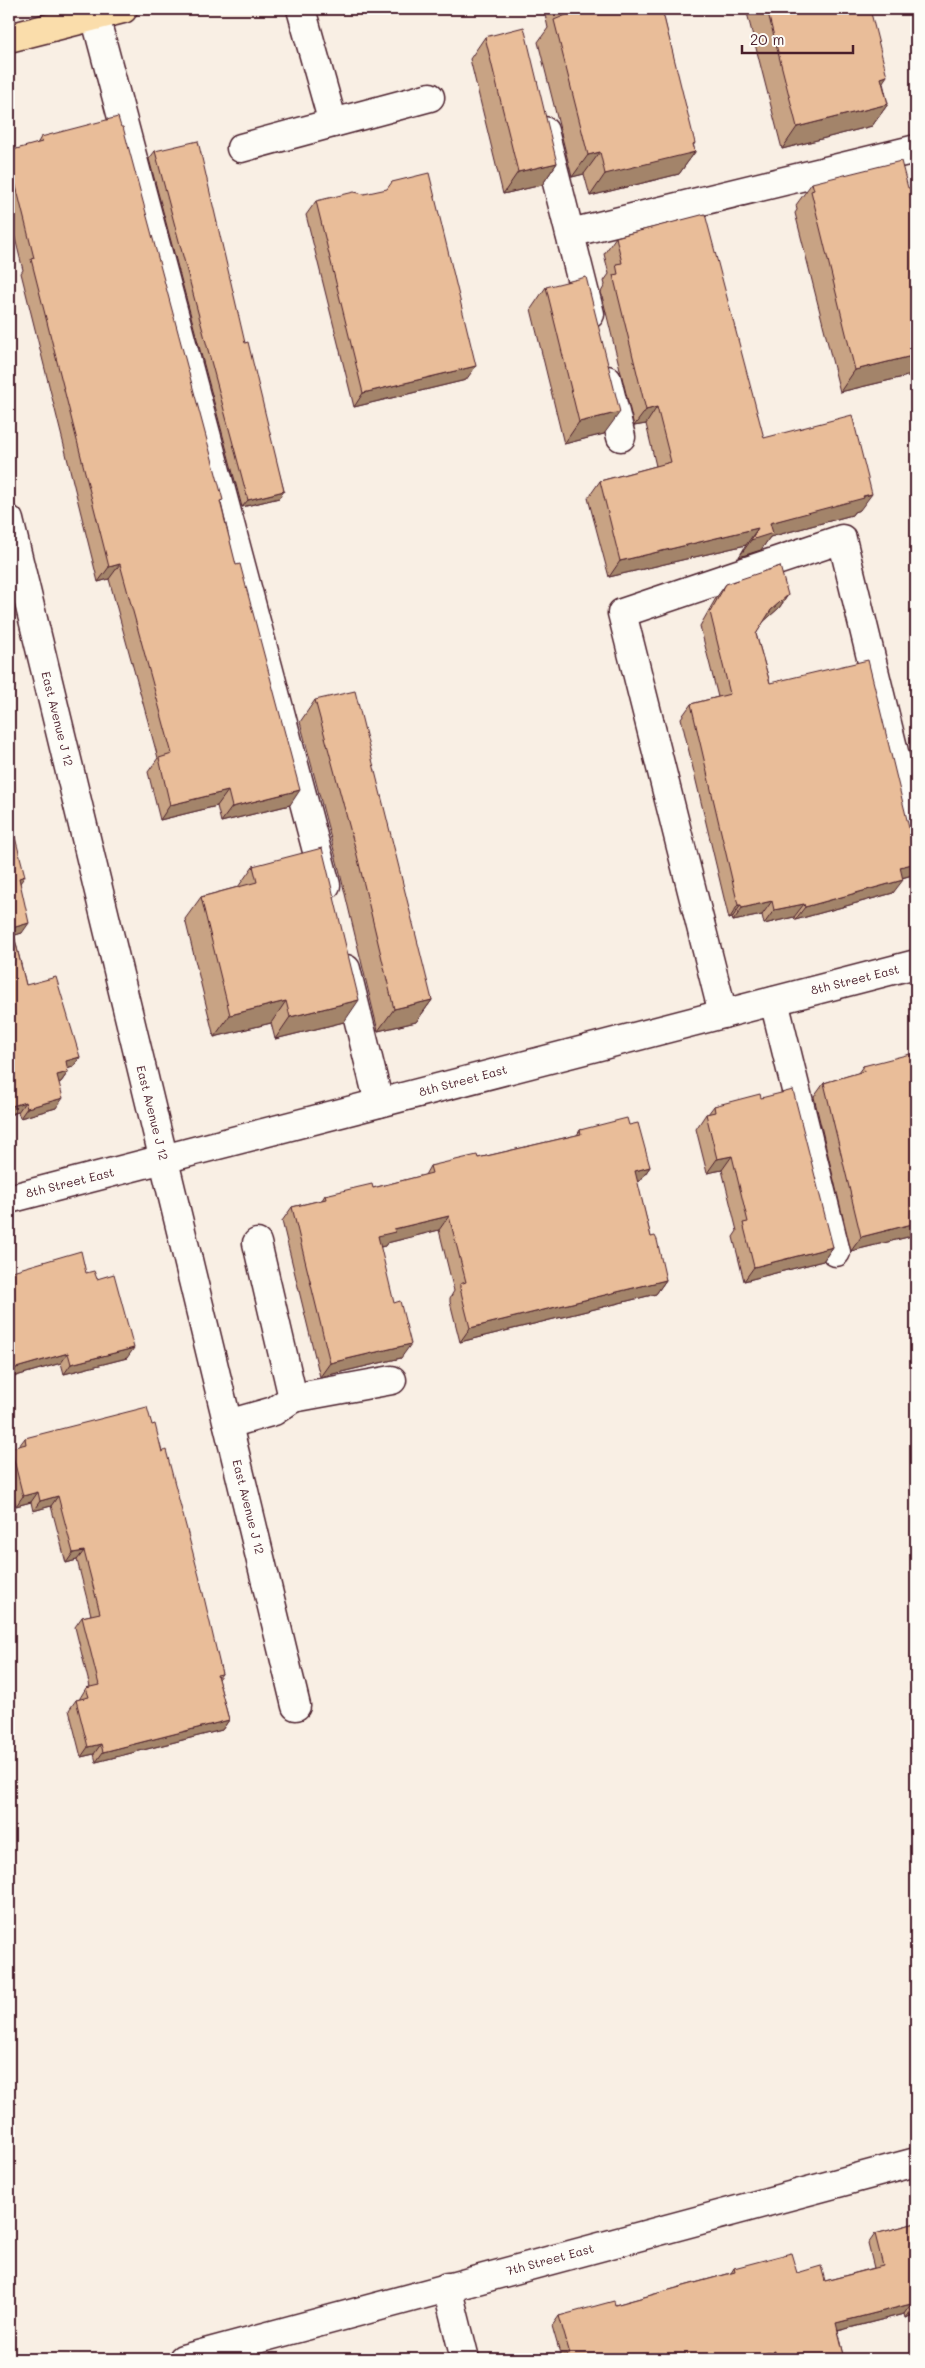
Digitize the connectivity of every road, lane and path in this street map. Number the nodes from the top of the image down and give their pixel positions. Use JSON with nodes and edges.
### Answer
{"nodes":[{"id":1,"x":123,"y":9,"type":"edge"},
{"id":2,"x":301,"y":9,"type":"edge"},
{"id":3,"x":95,"y":16,"type":"junction"},
{"id":4,"x":9,"y":38,"type":"edge"},
{"id":5,"x":430,"y":98,"type":"dead end"},
{"id":6,"x":539,"y":111,"type":"edge"},
{"id":7,"x":333,"y":123,"type":"junction"},
{"id":8,"x":241,"y":148,"type":"dead end"},
{"id":9,"x":916,"y":149,"type":"edge"},
{"id":10,"x":570,"y":233,"type":"junction"},
{"id":11,"x":621,"y":437,"type":"dead end"},
{"id":12,"x":9,"y":520,"type":"edge"},
{"id":13,"x":916,"y":842,"type":"edge"},
{"id":14,"x":331,"y":906,"type":"edge"},
{"id":15,"x":340,"y":943,"type":"edge"},
{"id":16,"x":916,"y":964,"type":"edge"},
{"id":17,"x":774,"y":1001,"type":"junction"},
{"id":18,"x":723,"y":1014,"type":"junction"},
{"id":19,"x":379,"y":1103,"type":"junction"},
{"id":20,"x":164,"y":1159,"type":"junction"},
{"id":21,"x":9,"y":1199,"type":"edge"},
{"id":22,"x":257,"y":1243,"type":"dead end"},
{"id":23,"x":836,"y":1252,"type":"dead end"},
{"id":24,"x":392,"y":1380,"type":"dead end"},
{"id":25,"x":294,"y":1398,"type":"junction"},
{"id":26,"x":228,"y":1424,"type":"junction"},
{"id":27,"x":296,"y":1706,"type":"dead end"},
{"id":28,"x":916,"y":2162,"type":"edge"},
{"id":29,"x":447,"y":2287,"type":"junction"},
{"id":30,"x":183,"y":2359,"type":"edge"},
{"id":31,"x":465,"y":2359,"type":"edge"}],
"edges":[{"from":1,"to":3,"type":"main road"},
{"from":2,"to":7,"type":"street"},
{"from":3,"to":4,"type":"main road"},
{"from":3,"to":14,"type":"street"},
{"from":5,"to":7,"type":"street"},
{"from":6,"to":10,"type":"street"},
{"from":7,"to":8,"type":"street"},
{"from":9,"to":10,"type":"street"},
{"from":10,"to":11,"type":"street"},
{"from":12,"to":20,"type":"street","name":"East Avenue J 12"},
{"from":13,"to":18,"type":"street"},
{"from":15,"to":19,"type":"street"},
{"from":16,"to":17,"type":"street","name":"8th Street East"},
{"from":17,"to":18,"type":"street","name":"8th Street East"},
{"from":17,"to":23,"type":"street"},
{"from":18,"to":19,"type":"street","name":"8th Street East"},
{"from":19,"to":20,"type":"street","name":"8th Street East"},
{"from":20,"to":21,"type":"street","name":"8th Street East"},
{"from":20,"to":26,"type":"street","name":"East Avenue J 12"},
{"from":22,"to":25,"type":"street"},
{"from":24,"to":25,"type":"street"},
{"from":25,"to":26,"type":"street"},
{"from":26,"to":27,"type":"street","name":"East Avenue J 12"},
{"from":28,"to":29,"type":"street","name":"7th Street East"},
{"from":29,"to":30,"type":"street","name":"7th Street East"},
{"from":29,"to":31,"type":"street"}]}
